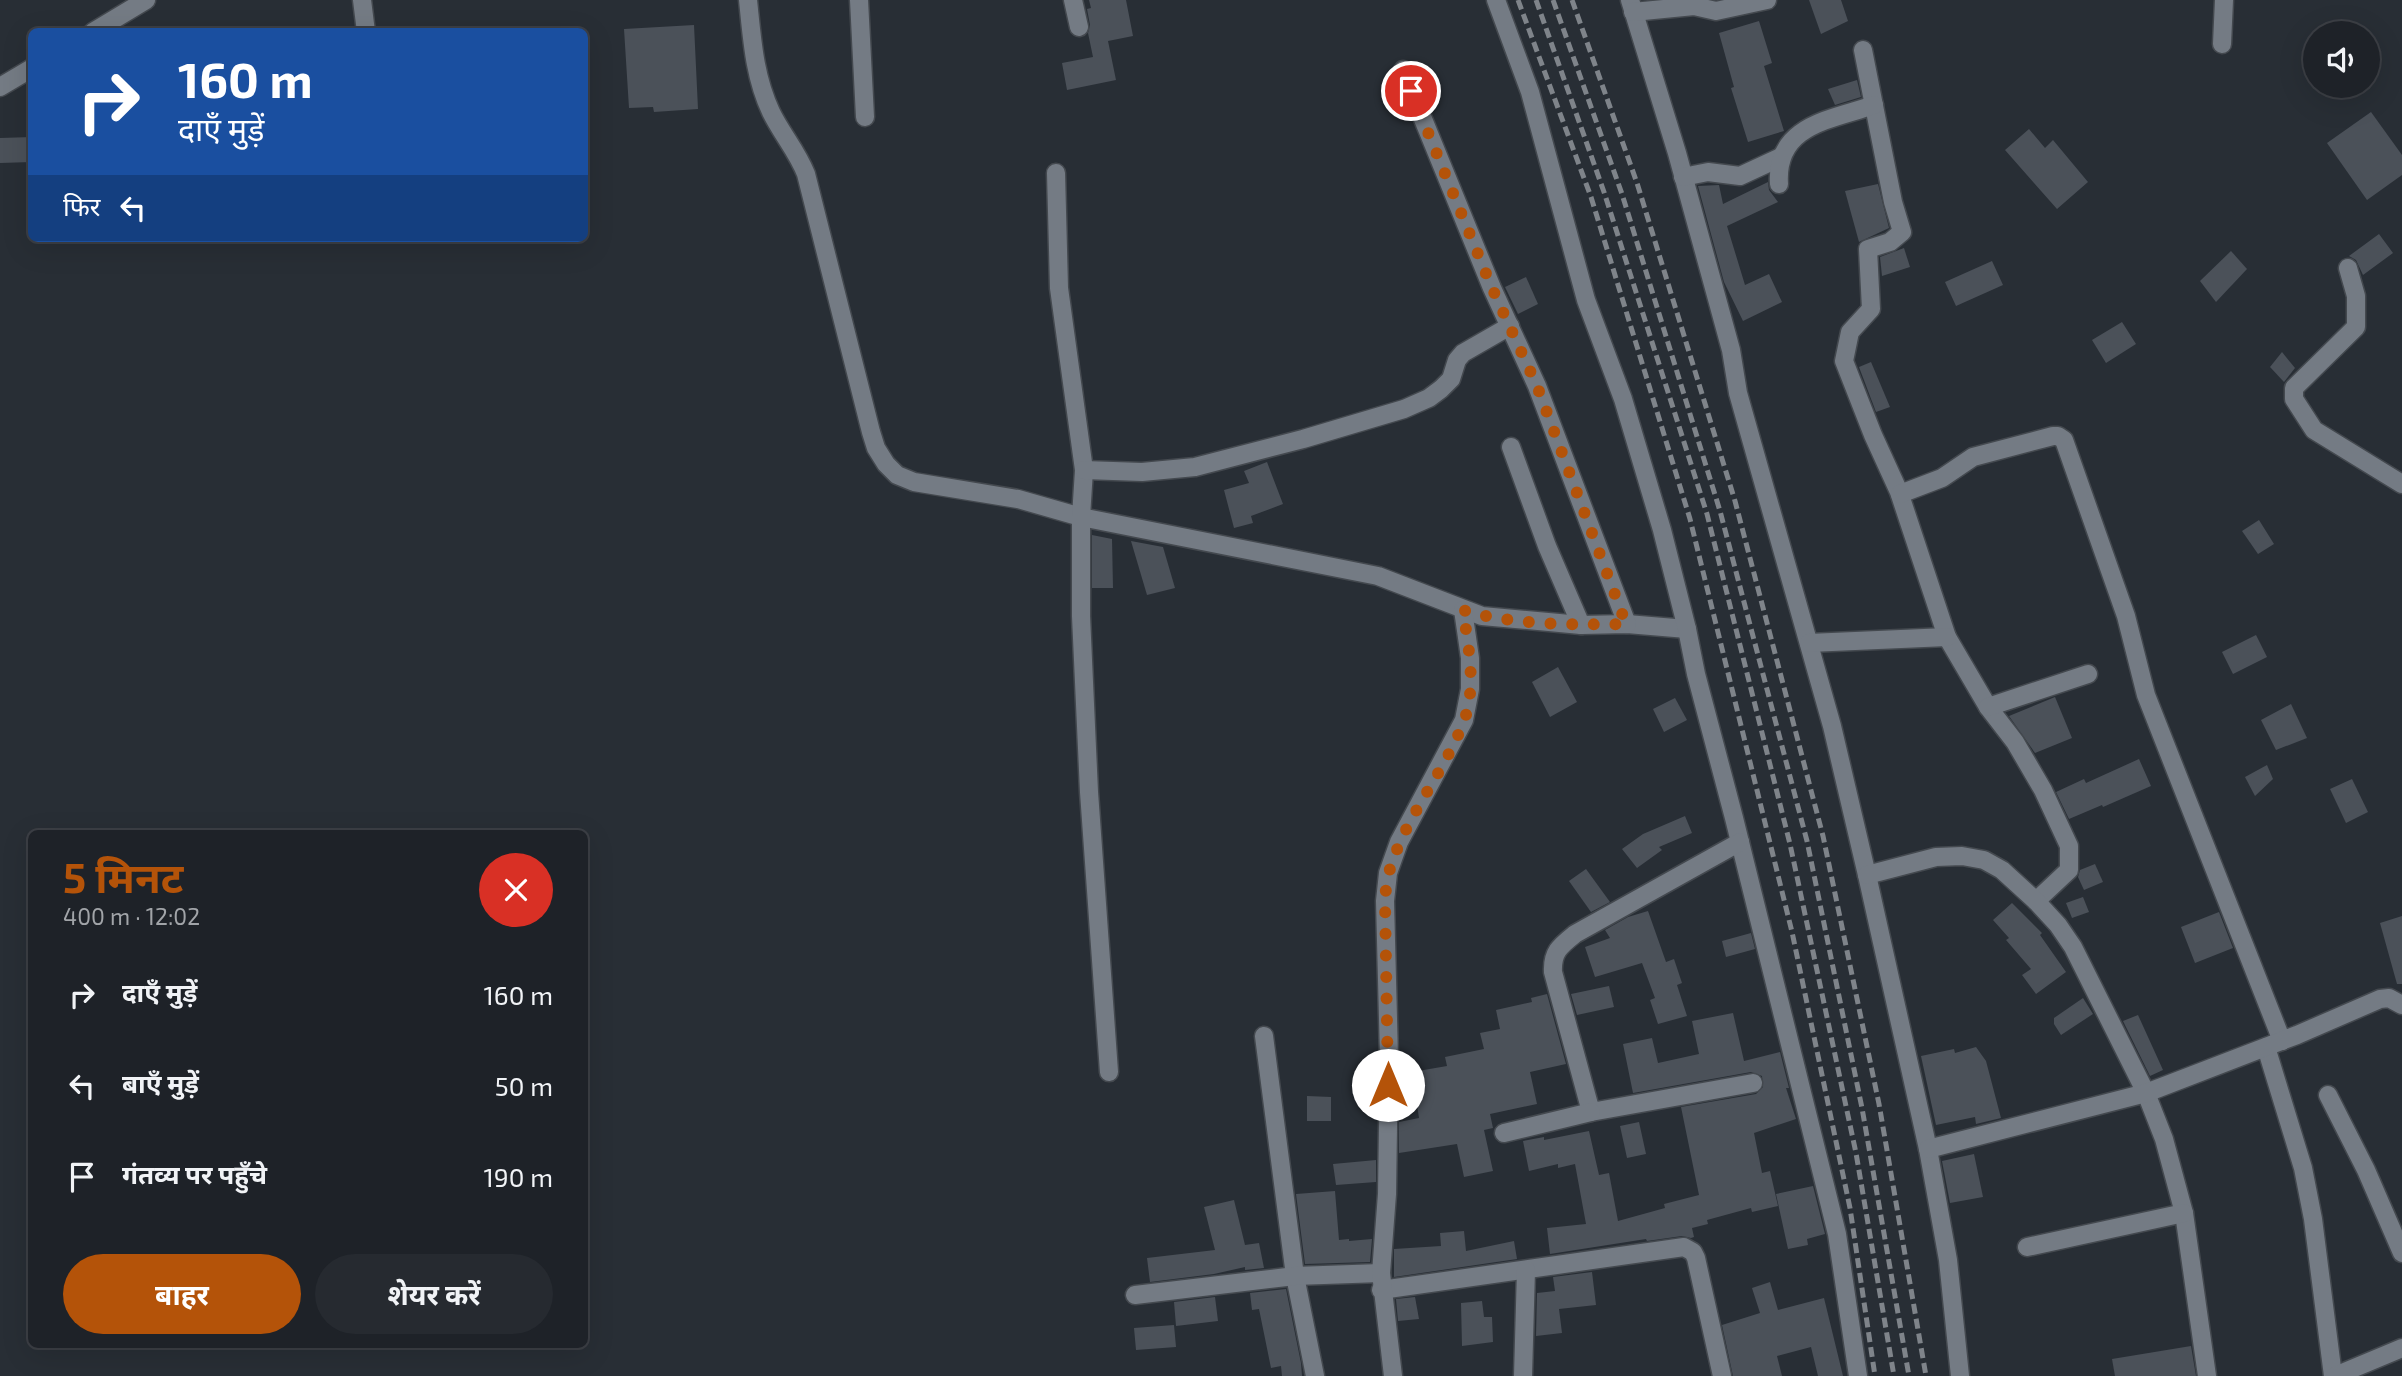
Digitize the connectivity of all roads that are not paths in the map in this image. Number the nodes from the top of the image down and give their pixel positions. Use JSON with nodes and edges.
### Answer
{"nodes":[{"id":1,"x":146,"y":0,"type":"edge"},
{"id":2,"x":362,"y":0,"type":"edge"},
{"id":3,"x":748,"y":0,"type":"edge"},
{"id":4,"x":859,"y":0,"type":"edge"},
{"id":5,"x":1073,"y":0,"type":"edge"},
{"id":6,"x":1496,"y":0,"type":"edge"},
{"id":7,"x":1767,"y":0,"type":"edge"},
{"id":8,"x":2224,"y":0,"type":"edge"},
{"id":9,"x":1632,"y":6,"type":"edge"},
{"id":10,"x":1079,"y":27,"type":"dead end"},
{"id":11,"x":100,"y":28,"type":"edge"},
{"id":12,"x":366,"y":28,"type":"edge"},
{"id":13,"x":2222,"y":44,"type":"dead end"},
{"id":14,"x":1863,"y":50,"type":"dead end"},
{"id":15,"x":28,"y":70,"type":"edge"},
{"id":16,"x":1403,"y":70,"type":"dead end"},
{"id":17,"x":0,"y":87,"type":"edge"},
{"id":18,"x":1874,"y":105,"type":"junction"},
{"id":19,"x":865,"y":117,"type":"dead end"},
{"id":20,"x":1781,"y":157,"type":"junction"},
{"id":21,"x":1056,"y":173,"type":"dead end"},
{"id":22,"x":1683,"y":177,"type":"junction"},
{"id":23,"x":1779,"y":184,"type":"dead end"},
{"id":24,"x":2348,"y":268,"type":"dead end"},
{"id":25,"x":1510,"y":326,"type":"junction"},
{"id":26,"x":1511,"y":447,"type":"dead end"},
{"id":27,"x":1084,"y":470,"type":"junction"},
{"id":28,"x":2402,"y":484,"type":"edge"},
{"id":29,"x":1900,"y":494,"type":"junction"},
{"id":30,"x":1081,"y":517,"type":"junction"},
{"id":31,"x":1463,"y":610,"type":"junction"},
{"id":32,"x":1626,"y":624,"type":"junction"},
{"id":33,"x":1581,"y":625,"type":"junction"},
{"id":34,"x":1687,"y":629,"type":"junction"},
{"id":35,"x":1947,"y":637,"type":"junction"},
{"id":36,"x":1809,"y":643,"type":"junction"},
{"id":37,"x":2088,"y":674,"type":"dead end"},
{"id":38,"x":1988,"y":707,"type":"junction"},
{"id":39,"x":1740,"y":842,"type":"junction"},
{"id":40,"x":1867,"y":875,"type":"junction"},
{"id":41,"x":2036,"y":901,"type":"junction"},
{"id":42,"x":2402,"y":1006,"type":"edge"},
{"id":43,"x":1264,"y":1036,"type":"dead end"},
{"id":44,"x":2274,"y":1044,"type":"junction"},
{"id":45,"x":1109,"y":1072,"type":"dead end"},
{"id":46,"x":1753,"y":1083,"type":"dead end"},
{"id":47,"x":2146,"y":1093,"type":"junction"},
{"id":48,"x":2328,"y":1095,"type":"dead end"},
{"id":49,"x":1591,"y":1112,"type":"junction"},
{"id":50,"x":1504,"y":1133,"type":"dead end"},
{"id":51,"x":1928,"y":1149,"type":"junction"},
{"id":52,"x":2393,"y":1212,"type":"edge"},
{"id":53,"x":2184,"y":1213,"type":"junction"},
{"id":54,"x":2027,"y":1247,"type":"dead end"},
{"id":55,"x":2402,"y":1253,"type":"edge"},
{"id":56,"x":1526,"y":1270,"type":"junction"},
{"id":57,"x":1295,"y":1276,"type":"junction"},
{"id":58,"x":1381,"y":1281,"type":"junction"},
{"id":59,"x":1135,"y":1295,"type":"dead end"},
{"id":60,"x":2402,"y":1348,"type":"edge"},
{"id":61,"x":1315,"y":1376,"type":"edge"},
{"id":62,"x":1393,"y":1376,"type":"edge"},
{"id":63,"x":1523,"y":1376,"type":"edge"},
{"id":64,"x":1722,"y":1376,"type":"edge"},
{"id":65,"x":1858,"y":1376,"type":"edge"},
{"id":66,"x":1960,"y":1376,"type":"edge"},
{"id":67,"x":2207,"y":1376,"type":"edge"},
{"id":68,"x":2334,"y":1376,"type":"edge"}],
"edges":[{"from":1,"to":11,"type":"street"},
{"from":2,"to":12,"type":"street"},
{"from":3,"to":30,"type":"street"},
{"from":4,"to":19,"type":"street"},
{"from":5,"to":10,"type":"street"},
{"from":6,"to":34,"type":"street"},
{"from":7,"to":9,"type":"street"},
{"from":8,"to":13,"type":"street"},
{"from":9,"to":22,"type":"street"},
{"from":14,"to":18,"type":"street"},
{"from":15,"to":17,"type":"street"},
{"from":16,"to":25,"type":"street"},
{"from":18,"to":20,"type":"street"},
{"from":18,"to":29,"type":"street"},
{"from":20,"to":22,"type":"street"},
{"from":20,"to":23,"type":"street"},
{"from":21,"to":27,"type":"street"},
{"from":22,"to":36,"type":"street"},
{"from":24,"to":28,"type":"street"},
{"from":25,"to":27,"type":"street"},
{"from":25,"to":32,"type":"street"},
{"from":26,"to":33,"type":"street"},
{"from":27,"to":30,"type":"street"},
{"from":29,"to":35,"type":"street"},
{"from":29,"to":44,"type":"street"},
{"from":30,"to":31,"type":"street"},
{"from":30,"to":45,"type":"street"},
{"from":31,"to":33,"type":"street"},
{"from":31,"to":58,"type":"street"},
{"from":32,"to":33,"type":"street"},
{"from":32,"to":34,"type":"street"},
{"from":34,"to":39,"type":"street"},
{"from":35,"to":36,"type":"street"},
{"from":35,"to":38,"type":"street"},
{"from":36,"to":40,"type":"street"},
{"from":37,"to":38,"type":"street"},
{"from":38,"to":41,"type":"street"},
{"from":39,"to":49,"type":"street"},
{"from":39,"to":65,"type":"street"},
{"from":40,"to":41,"type":"street"},
{"from":40,"to":51,"type":"street"},
{"from":41,"to":47,"type":"street"},
{"from":42,"to":44,"type":"street"},
{"from":43,"to":57,"type":"street"},
{"from":44,"to":47,"type":"street"},
{"from":44,"to":68,"type":"street"},
{"from":46,"to":49,"type":"street"},
{"from":47,"to":51,"type":"street"},
{"from":47,"to":53,"type":"street"},
{"from":48,"to":52,"type":"street"},
{"from":49,"to":50,"type":"street"},
{"from":51,"to":66,"type":"street"},
{"from":52,"to":55,"type":"street"},
{"from":53,"to":54,"type":"street"},
{"from":53,"to":67,"type":"street"},
{"from":56,"to":58,"type":"street"},
{"from":56,"to":63,"type":"street"},
{"from":56,"to":64,"type":"street"},
{"from":57,"to":58,"type":"street"},
{"from":57,"to":59,"type":"street"},
{"from":57,"to":61,"type":"street"},
{"from":58,"to":62,"type":"street"},
{"from":60,"to":68,"type":"street"}]}
